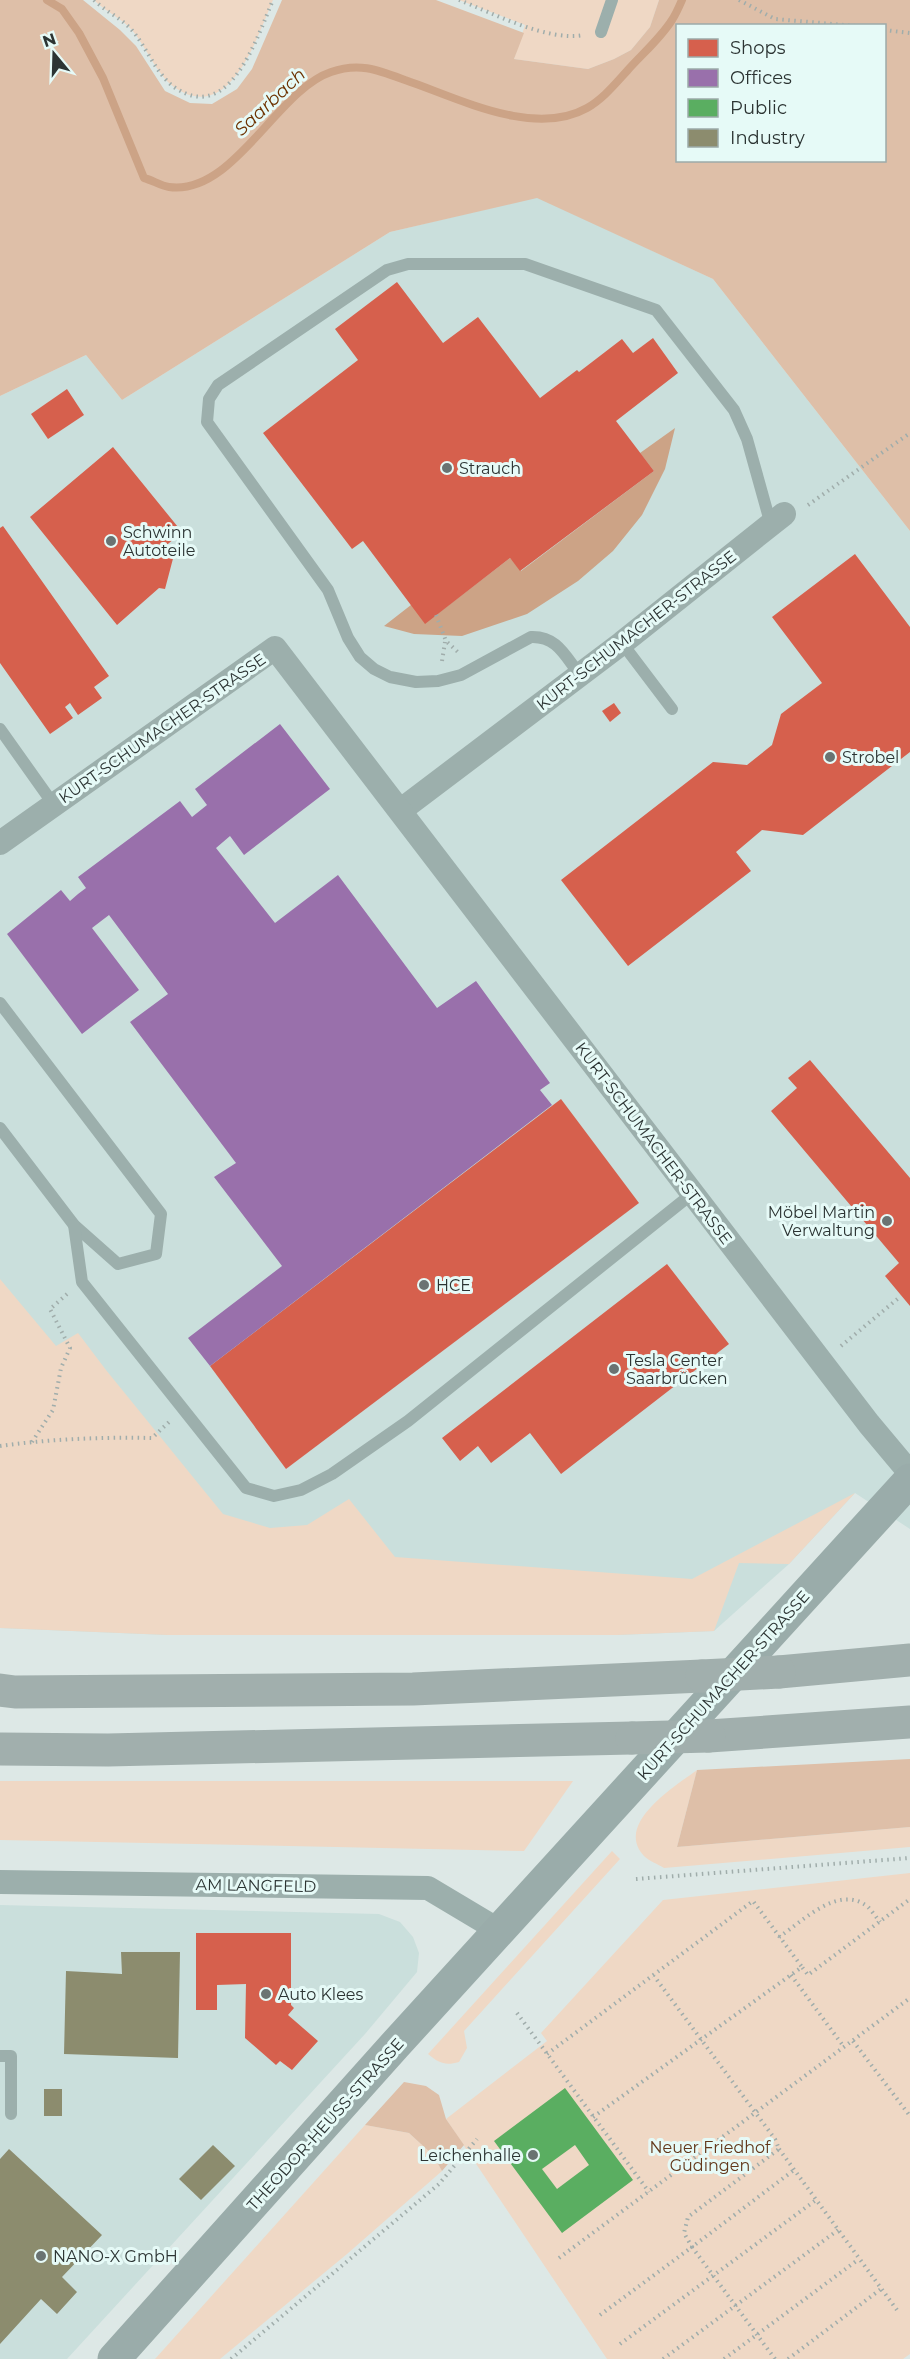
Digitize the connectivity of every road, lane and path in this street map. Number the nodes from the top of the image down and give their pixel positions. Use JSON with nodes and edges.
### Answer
{"nodes":[{"id":1,"x":94,"y":0,"type":"edge"},
{"id":2,"x":273,"y":0,"type":"edge"},
{"id":3,"x":459,"y":0,"type":"edge"},
{"id":4,"x":612,"y":0,"type":"edge"},
{"id":5,"x":739,"y":0,"type":"edge"},
{"id":6,"x":833,"y":24,"type":"edge"},
{"id":7,"x":886,"y":30,"type":"edge"},
{"id":8,"x":601,"y":32,"type":"joint"},
{"id":9,"x":910,"y":33,"type":"edge"},
{"id":10,"x":910,"y":433,"type":"edge"},
{"id":11,"x":778,"y":520,"type":"junction"},
{"id":12,"x":436,"y":615,"type":"dead end"},
{"id":13,"x":446,"y":641,"type":"dead end"},
{"id":14,"x":622,"y":643,"type":"junction"},
{"id":15,"x":580,"y":675,"type":"junction"},
{"id":16,"x":672,"y":709,"type":"dead end"},
{"id":17,"x":0,"y":729,"type":"edge"},
{"id":18,"x":54,"y":805,"type":"junction"},
{"id":19,"x":401,"y":810,"type":"junction"},
{"id":20,"x":0,"y":843,"type":"edge"},
{"id":21,"x":0,"y":1003,"type":"edge"},
{"id":22,"x":0,"y":1128,"type":"edge"},
{"id":23,"x":693,"y":1193,"type":"junction"},
{"id":24,"x":74,"y":1225,"type":"junction"},
{"id":25,"x":82,"y":1282,"type":"junction"},
{"id":26,"x":901,"y":1296,"type":"dead end"},
{"id":27,"x":821,"y":1361,"type":"junction"},
{"id":28,"x":183,"y":1409,"type":"junction"},
{"id":29,"x":32,"y":1442,"type":"junction"},
{"id":30,"x":0,"y":1446,"type":"edge"},
{"id":31,"x":910,"y":1473,"type":"edge"},
{"id":32,"x":910,"y":1480,"type":"edge"},
{"id":33,"x":910,"y":1660,"type":"edge"},
{"id":34,"x":5,"y":1692,"type":"edge"},
{"id":35,"x":910,"y":1722,"type":"edge"},
{"id":36,"x":0,"y":1749,"type":"edge"},
{"id":37,"x":910,"y":1858,"type":"edge"},
{"id":38,"x":636,"y":1879,"type":"dead end"},
{"id":39,"x":0,"y":1882,"type":"edge"},
{"id":40,"x":537,"y":1890,"type":"joint"},
{"id":41,"x":910,"y":1899,"type":"edge"},
{"id":42,"x":880,"y":1922,"type":"junction"},
{"id":43,"x":500,"y":1931,"type":"junction"},
{"id":44,"x":779,"y":1937,"type":"junction"},
{"id":45,"x":802,"y":1967,"type":"junction"},
{"id":46,"x":792,"y":1975,"type":"junction"},
{"id":47,"x":654,"y":1976,"type":"junction"},
{"id":48,"x":910,"y":1998,"type":"edge"},
{"id":49,"x":517,"y":2013,"type":"dead end"},
{"id":50,"x":700,"y":2040,"type":"junction"},
{"id":51,"x":853,"y":2041,"type":"junction"},
{"id":52,"x":844,"y":2047,"type":"junction"},
{"id":53,"x":547,"y":2054,"type":"junction"},
{"id":54,"x":0,"y":2056,"type":"edge"},
{"id":55,"x":10,"y":2114,"type":"dead end"},
{"id":56,"x":755,"y":2114,"type":"junction"},
{"id":57,"x":910,"y":2116,"type":"edge"},
{"id":58,"x":593,"y":2117,"type":"junction"},
{"id":59,"x":477,"y":2139,"type":"dead end"},
{"id":60,"x":779,"y":2149,"type":"junction"},
{"id":61,"x":794,"y":2170,"type":"junction"},
{"id":62,"x":649,"y":2192,"type":"junction"},
{"id":63,"x":816,"y":2200,"type":"junction"},
{"id":64,"x":838,"y":2230,"type":"junction"},
{"id":65,"x":692,"y":2247,"type":"junction"},
{"id":66,"x":559,"y":2258,"type":"dead end"},
{"id":67,"x":859,"y":2259,"type":"junction"},
{"id":68,"x":713,"y":2276,"type":"junction"},
{"id":69,"x":881,"y":2289,"type":"junction"},
{"id":70,"x":735,"y":2306,"type":"junction"},
{"id":71,"x":897,"y":2310,"type":"dead end"},
{"id":72,"x":600,"y":2315,"type":"dead end"},
{"id":73,"x":757,"y":2334,"type":"junction"},
{"id":74,"x":620,"y":2344,"type":"dead end"},
{"id":75,"x":114,"y":2359,"type":"edge"},
{"id":76,"x":231,"y":2359,"type":"edge"},
{"id":77,"x":663,"y":2359,"type":"edge"},
{"id":78,"x":724,"y":2359,"type":"edge"},
{"id":79,"x":775,"y":2359,"type":"edge"},
{"id":80,"x":788,"y":2359,"type":"edge"}],
"edges":[{"from":1,"to":2,"type":"path"},
{"from":3,"to":8,"type":"path"},
{"from":4,"to":8,"type":"lane"},
{"from":5,"to":6,"type":"path"},
{"from":7,"to":9,"type":"path"},
{"from":10,"to":11,"type":"path"},
{"from":11,"to":14,"type":"street","name":"KURT-SCHUMACHER-STRASSE"},
{"from":11,"to":15,"type":"lane"},
{"from":12,"to":13,"type":"path"},
{"from":14,"to":15,"type":"street","name":"KURT-SCHUMACHER-STRASSE"},
{"from":14,"to":16,"type":"lane"},
{"from":15,"to":19,"type":"street","name":"KURT-SCHUMACHER-STRASSE"},
{"from":17,"to":18,"type":"lane"},
{"from":18,"to":19,"type":"street","name":"KURT-SCHUMACHER-STRASSE"},
{"from":18,"to":20,"type":"street","name":"KURT-SCHUMACHER-STRASSE"},
{"from":19,"to":23,"type":"street","name":"KURT-SCHUMACHER-STRASSE"},
{"from":21,"to":24,"type":"lane"},
{"from":22,"to":24,"type":"lane"},
{"from":23,"to":27,"type":"street","name":"KURT-SCHUMACHER-STRASSE"},
{"from":23,"to":28,"type":"lane"},
{"from":24,"to":25,"type":"lane"},
{"from":25,"to":28,"type":"lane"},
{"from":25,"to":29,"type":"path"},
{"from":26,"to":27,"type":"path"},
{"from":27,"to":31,"type":"street","name":"KURT-SCHUMACHER-STRASSE"},
{"from":28,"to":29,"type":"path"},
{"from":29,"to":30,"type":"path"},
{"from":32,"to":40,"type":"street","name":"KURT-SCHUMACHER-STRASSE"},
{"from":33,"to":34,"type":"highway","bridge":true},
{"from":35,"to":36,"type":"highway","bridge":true},
{"from":37,"to":38,"type":"path"},
{"from":39,"to":43,"type":"street","name":"AM LANGFELD"},
{"from":40,"to":43,"type":"street","name":"THEODOR-HEUSS-STRASSE"},
{"from":41,"to":42,"type":"path"},
{"from":42,"to":44,"type":"path"},
{"from":42,"to":45,"type":"path"},
{"from":43,"to":75,"type":"street","name":"THEODOR-HEUSS-STRASSE"},
{"from":44,"to":45,"type":"path"},
{"from":44,"to":47,"type":"path"},
{"from":45,"to":46,"type":"path"},
{"from":46,"to":50,"type":"path"},
{"from":46,"to":52,"type":"path"},
{"from":47,"to":50,"type":"path"},
{"from":47,"to":53,"type":"path"},
{"from":48,"to":51,"type":"path"},
{"from":49,"to":53,"type":"path"},
{"from":50,"to":56,"type":"path"},
{"from":50,"to":58,"type":"path"},
{"from":51,"to":52,"type":"path"},
{"from":51,"to":57,"type":"path"},
{"from":52,"to":56,"type":"path"},
{"from":53,"to":58,"type":"path"},
{"from":54,"to":55,"type":"lane"},
{"from":56,"to":60,"type":"path"},
{"from":56,"to":62,"type":"path"},
{"from":58,"to":62,"type":"path"},
{"from":59,"to":76,"type":"path"},
{"from":60,"to":61,"type":"path"},
{"from":60,"to":65,"type":"path"},
{"from":61,"to":63,"type":"path"},
{"from":61,"to":65,"type":"path"},
{"from":62,"to":66,"type":"path"},
{"from":63,"to":64,"type":"path"},
{"from":63,"to":68,"type":"path"},
{"from":64,"to":67,"type":"path"},
{"from":64,"to":70,"type":"path"},
{"from":65,"to":68,"type":"path"},
{"from":65,"to":72,"type":"path"},
{"from":67,"to":69,"type":"path"},
{"from":67,"to":73,"type":"path"},
{"from":68,"to":70,"type":"path"},
{"from":68,"to":74,"type":"path"},
{"from":69,"to":71,"type":"path"},
{"from":69,"to":80,"type":"path"},
{"from":70,"to":73,"type":"path"},
{"from":70,"to":77,"type":"path"},
{"from":73,"to":78,"type":"path"},
{"from":73,"to":79,"type":"path"}]}
